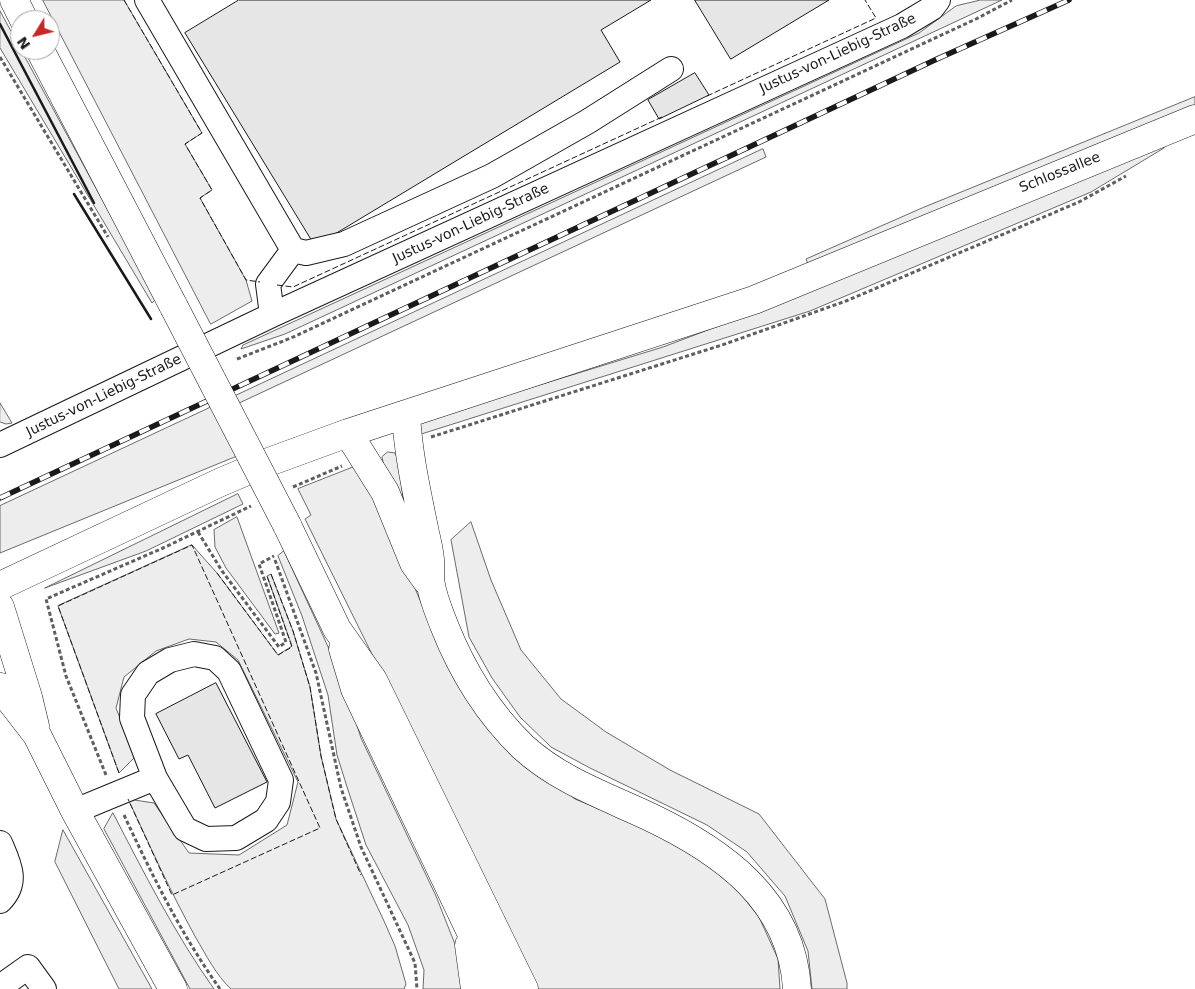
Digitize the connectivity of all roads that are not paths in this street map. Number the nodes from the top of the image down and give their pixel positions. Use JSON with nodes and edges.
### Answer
{"nodes":[{"id":1,"x":147,"y":0,"type":"edge"},
{"id":2,"x":938,"y":0,"type":"edge"},
{"id":3,"x":45,"y":60,"type":"edge"},
{"id":4,"x":671,"y":69,"type":"dead end"},
{"id":5,"x":1195,"y":119,"type":"edge"},
{"id":6,"x":293,"y":250,"type":"junction"},
{"id":7,"x":272,"y":315,"type":"junction"},
{"id":8,"x":406,"y":414,"type":"junction"},
{"id":9,"x":348,"y":433,"type":"junction"},
{"id":10,"x":0,"y":445,"type":"edge"},
{"id":11,"x":0,"y":586,"type":"edge"},
{"id":12,"x":431,"y":586,"type":"junction"},
{"id":13,"x":0,"y":608,"type":"edge"},
{"id":14,"x":337,"y":629,"type":"junction"},
{"id":15,"x":0,"y":686,"type":"edge"},
{"id":16,"x":37,"y":735,"type":"junction"},
{"id":17,"x":155,"y":778,"type":"junction"},
{"id":18,"x":75,"y":811,"type":"junction"},
{"id":19,"x":0,"y":843,"type":"edge"},
{"id":20,"x":0,"y":901,"type":"edge"},
{"id":21,"x":466,"y":921,"type":"junction"},
{"id":22,"x":0,"y":987,"type":"edge"},
{"id":23,"x":44,"y":989,"type":"edge"},
{"id":24,"x":172,"y":989,"type":"edge"},
{"id":25,"x":474,"y":989,"type":"edge"},
{"id":26,"x":498,"y":989,"type":"edge"},
{"id":27,"x":524,"y":989,"type":"edge"},
{"id":28,"x":797,"y":989,"type":"edge"}],
"edges":[{"from":1,"to":6,"type":"street"},
{"from":2,"to":7,"type":"street","name":"Justus-von-Liebig-Straße"},
{"from":3,"to":14,"type":"main road","bridge":true},
{"from":4,"to":6,"type":"street"},
{"from":5,"to":8,"type":"main road","name":"Schlossallee"},
{"from":6,"to":7,"type":"street"},
{"from":7,"to":10,"type":"street","name":"Justus-von-Liebig-Straße"},
{"from":8,"to":9,"type":"main road","name":"Schlossallee"},
{"from":8,"to":12,"type":"main road"},
{"from":9,"to":11,"type":"main road","name":"Schlossallee"},
{"from":9,"to":12,"type":"main road"},
{"from":12,"to":28,"type":"main road"},
{"from":13,"to":16,"type":"main road"},
{"from":14,"to":21,"type":"main road"},
{"from":14,"to":27,"type":"main road"},
{"from":15,"to":16,"type":"main road"},
{"from":16,"to":18,"type":"main road"},
{"from":17,"to":17,"type":"street"},
{"from":17,"to":18,"type":"street"},
{"from":18,"to":24,"type":"main road"},
{"from":19,"to":20,"type":"street"},
{"from":21,"to":25,"type":"main road"},
{"from":21,"to":26,"type":"main road"},
{"from":22,"to":23,"type":"street"}]}
